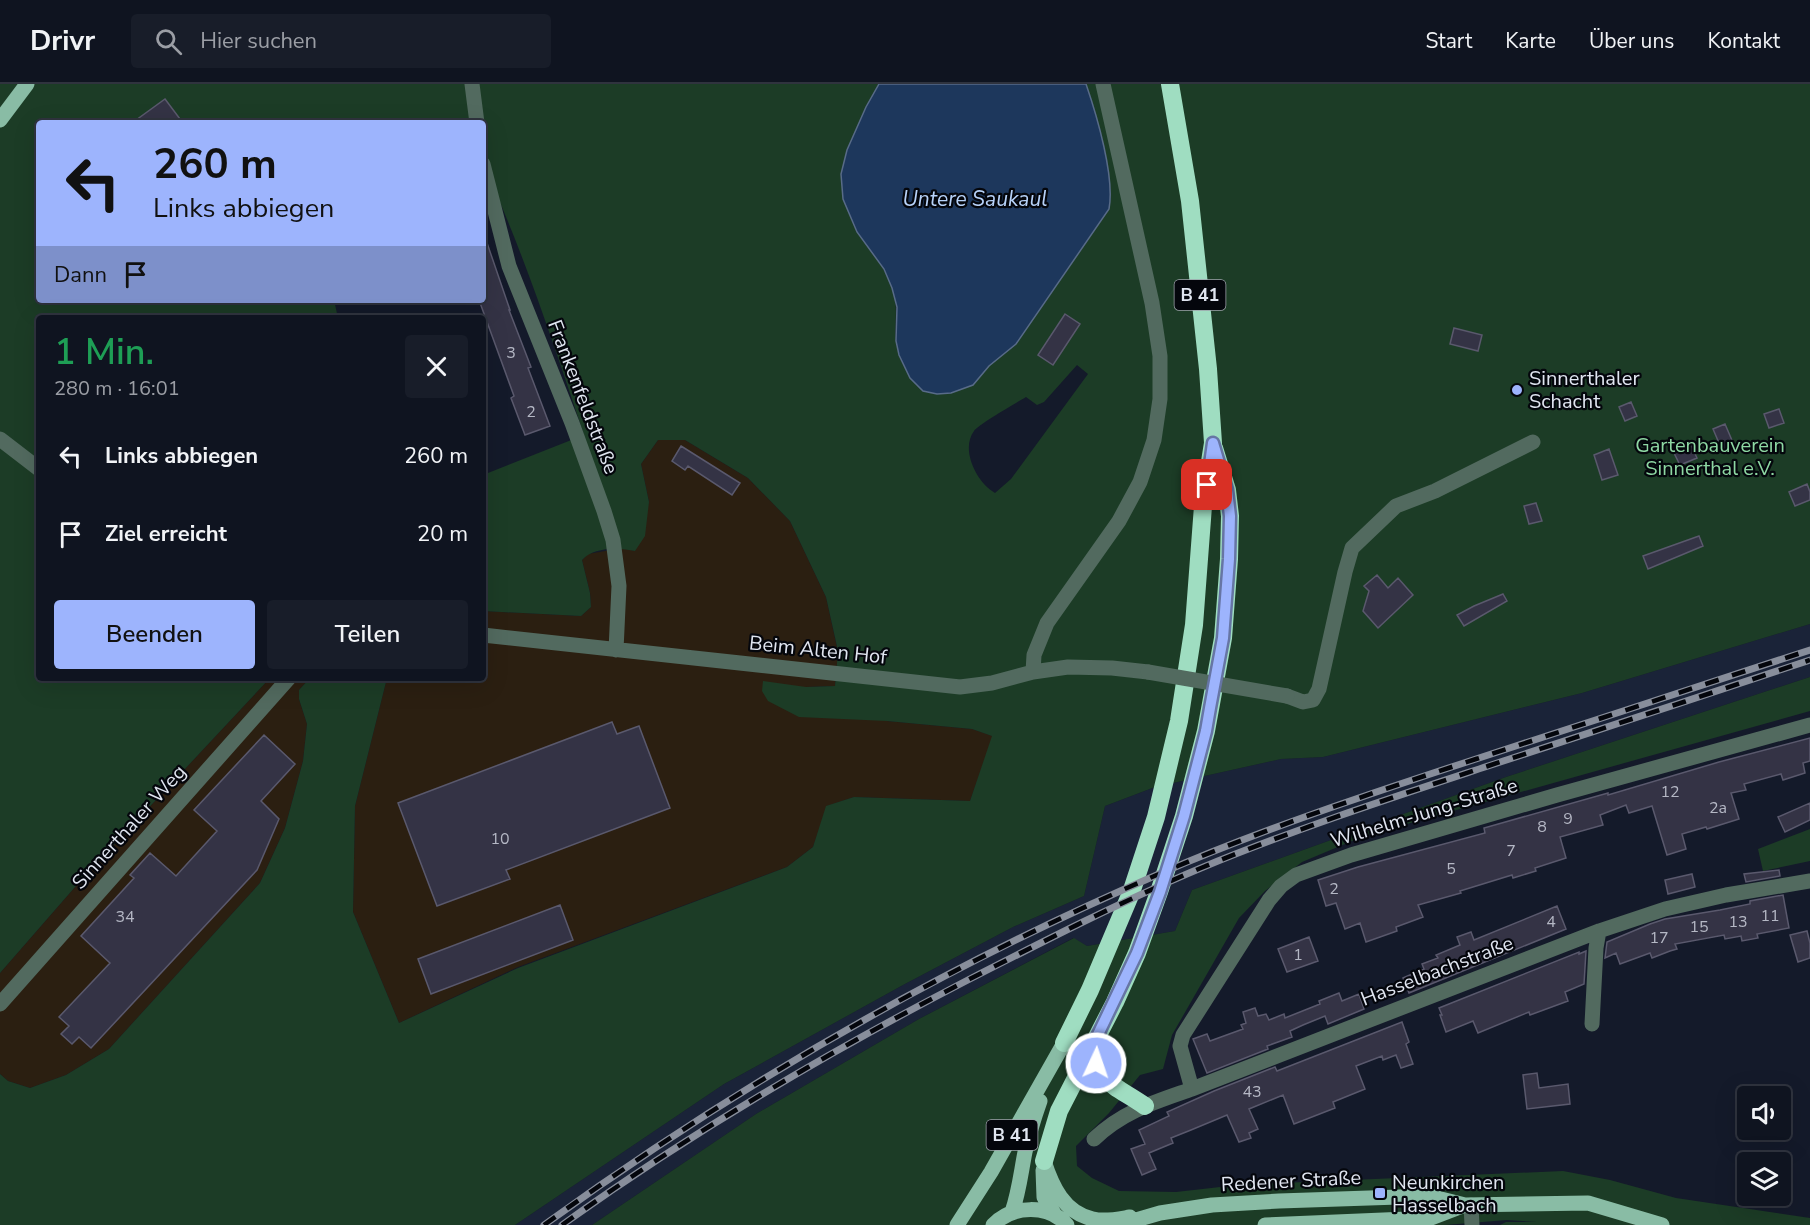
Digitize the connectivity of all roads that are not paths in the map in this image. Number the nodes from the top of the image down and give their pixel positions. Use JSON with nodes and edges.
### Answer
{"nodes":[{"id":1,"x":27,"y":84,"type":"edge"},
{"id":2,"x":472,"y":84,"type":"edge"},
{"id":3,"x":1103,"y":84,"type":"edge"},
{"id":4,"x":1170,"y":84,"type":"edge"},
{"id":5,"x":0,"y":120,"type":"edge"},
{"id":6,"x":477,"y":120,"type":"edge"},
{"id":7,"x":486,"y":176,"type":"edge"},
{"id":8,"x":0,"y":439,"type":"edge"},
{"id":9,"x":1533,"y":442,"type":"dead end"},
{"id":10,"x":1213,"y":443,"type":"junction"},
{"id":11,"x":36,"y":467,"type":"edge"},
{"id":12,"x":486,"y":635,"type":"edge"},
{"id":13,"x":616,"y":650,"type":"junction"},
{"id":14,"x":1033,"y":672,"type":"junction"},
{"id":15,"x":286,"y":681,"type":"edge"},
{"id":16,"x":1810,"y":725,"type":"edge"},
{"id":17,"x":1810,"y":881,"type":"edge"},
{"id":18,"x":1599,"y":931,"type":"junction"},
{"id":19,"x":0,"y":1004,"type":"edge"},
{"id":20,"x":1592,"y":1024,"type":"dead end"},
{"id":21,"x":1064,"y":1043,"type":"junction"},
{"id":22,"x":1093,"y":1045,"type":"junction"},
{"id":23,"x":1108,"y":1083,"type":"junction"},
{"id":24,"x":1070,"y":1089,"type":"junction"},
{"id":25,"x":1192,"y":1089,"type":"junction"},
{"id":26,"x":1144,"y":1106,"type":"junction"},
{"id":27,"x":1094,"y":1139,"type":"dead end"},
{"id":28,"x":1044,"y":1161,"type":"junction"},
{"id":29,"x":1468,"y":1205,"type":"junction"},
{"id":30,"x":1012,"y":1212,"type":"junction"},
{"id":31,"x":1160,"y":1213,"type":"junction"},
{"id":32,"x":1061,"y":1220,"type":"edge"},
{"id":33,"x":957,"y":1225,"type":"edge"},
{"id":34,"x":993,"y":1225,"type":"edge"},
{"id":35,"x":1119,"y":1225,"type":"edge"},
{"id":36,"x":1265,"y":1225,"type":"edge"},
{"id":37,"x":1472,"y":1225,"type":"edge"},
{"id":38,"x":1662,"y":1225,"type":"edge"}],
"edges":[{"from":1,"to":5,"type":"main road"},
{"from":2,"to":6,"type":"street"},
{"from":3,"to":14,"type":"street"},
{"from":4,"to":10,"type":"highway","number":"B 41"},
{"from":7,"to":13,"type":"street","name":"Frankenfeldstraße"},
{"from":8,"to":11,"type":"street"},
{"from":9,"to":14,"type":"street","name":"Beim Alten Hof","bridge":true},
{"from":10,"to":21,"type":"highway","number":"B 41"},
{"from":10,"to":22,"type":"highway","number":"B 41"},
{"from":12,"to":13,"type":"street","name":"Beim Alten Hof"},
{"from":13,"to":14,"type":"street","name":"Beim Alten Hof"},
{"from":15,"to":19,"type":"street","name":"Sinnerthaler Weg"},
{"from":16,"to":25,"type":"street","name":"Wilhelm-Jung-Straße"},
{"from":17,"to":18,"type":"street","name":"Hasselbachstraße"},
{"from":18,"to":20,"type":"street"},
{"from":18,"to":25,"type":"street","name":"Hasselbachstraße"},
{"from":21,"to":30,"type":"main road","number":"B 41"},
{"from":21,"to":33,"type":"main road","number":"B 41"},
{"from":22,"to":23,"type":"highway"},
{"from":22,"to":24,"type":"highway","number":"B 41"},
{"from":23,"to":24,"type":"highway"},
{"from":23,"to":26,"type":"highway"},
{"from":24,"to":28,"type":"highway","number":"B 41"},
{"from":25,"to":26,"type":"street","name":"Hasselbachstraße"},
{"from":26,"to":27,"type":"street","name":"Hasselbachstraße"},
{"from":28,"to":31,"type":"main road"},
{"from":28,"to":32,"type":"main road","number":"B 41"},
{"from":29,"to":31,"type":"main road","name":"Redener Straße"},
{"from":29,"to":36,"type":"main road","name":"Redener Straße"},
{"from":29,"to":37,"type":"street"},
{"from":29,"to":38,"type":"main road","name":"Redener Straße"},
{"from":30,"to":32,"type":"main road","number":"B 41"},
{"from":30,"to":34,"type":"main road"},
{"from":31,"to":35,"type":"main road","name":"Redener Straße"}]}
